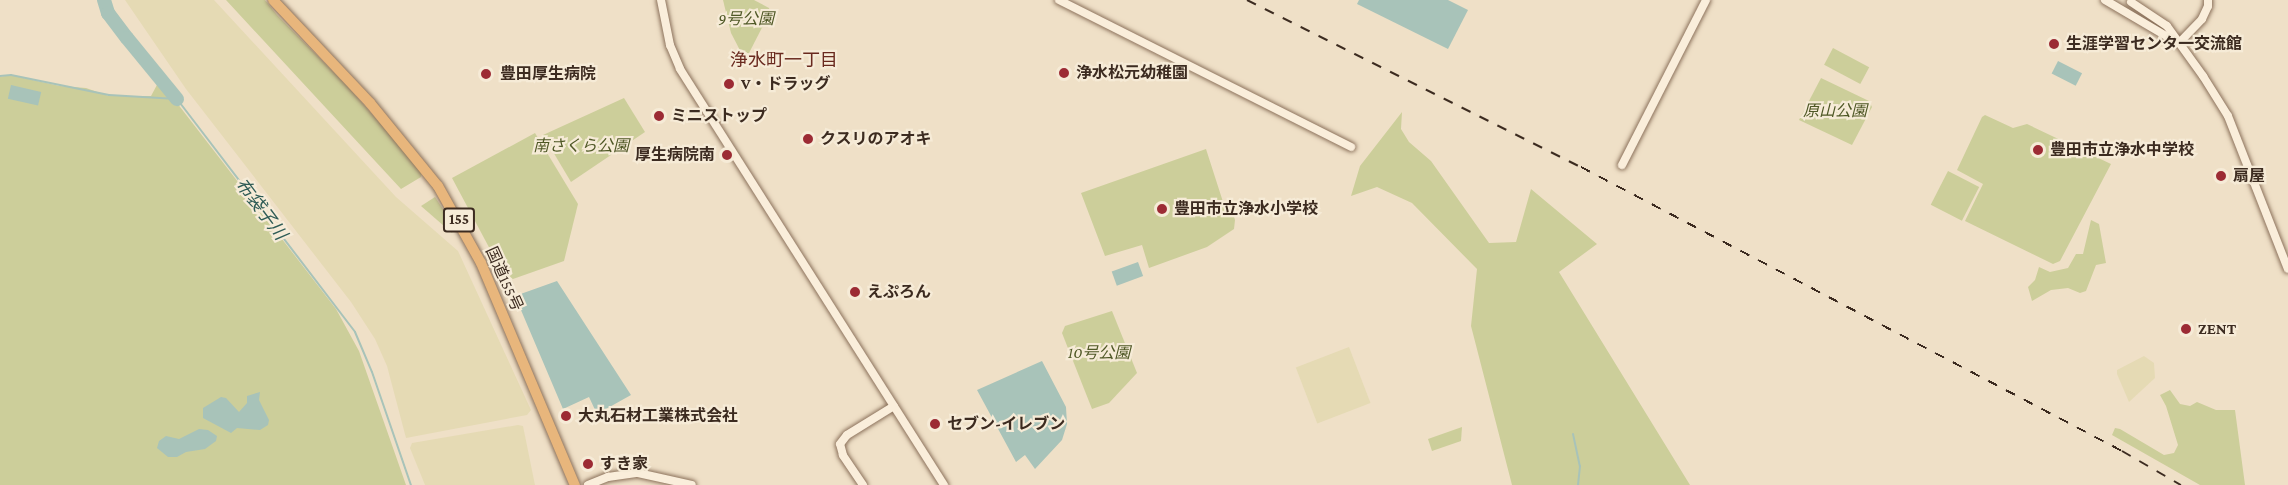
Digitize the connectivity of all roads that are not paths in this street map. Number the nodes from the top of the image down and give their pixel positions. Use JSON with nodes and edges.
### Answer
{"nodes":[{"id":1,"x":273,"y":0,"type":"edge"},
{"id":2,"x":661,"y":0,"type":"edge"},
{"id":3,"x":1059,"y":0,"type":"edge"},
{"id":4,"x":1706,"y":0,"type":"edge"},
{"id":5,"x":2106,"y":0,"type":"edge"},
{"id":6,"x":2208,"y":0,"type":"edge"},
{"id":7,"x":2131,"y":2,"type":"dead end"},
{"id":8,"x":2180,"y":43,"type":"junction"},
{"id":9,"x":1351,"y":147,"type":"dead end"},
{"id":10,"x":1622,"y":165,"type":"dead end"},
{"id":11,"x":2288,"y":269,"type":"edge"},
{"id":12,"x":894,"y":406,"type":"junction"},
{"id":13,"x":575,"y":485,"type":"edge"},
{"id":14,"x":588,"y":485,"type":"edge"},
{"id":15,"x":692,"y":485,"type":"edge"},
{"id":16,"x":863,"y":485,"type":"edge"},
{"id":17,"x":944,"y":485,"type":"edge"}],
"edges":[{"from":1,"to":13,"type":"highway","name":"国道155号","number":"155"},
{"from":2,"to":12,"type":"street"},
{"from":3,"to":9,"type":"street"},
{"from":4,"to":10,"type":"street"},
{"from":5,"to":8,"type":"street"},
{"from":6,"to":8,"type":"street"},
{"from":7,"to":8,"type":"street"},
{"from":8,"to":11,"type":"street"},
{"from":12,"to":16,"type":"street"},
{"from":12,"to":17,"type":"street"},
{"from":14,"to":15,"type":"street"}]}
